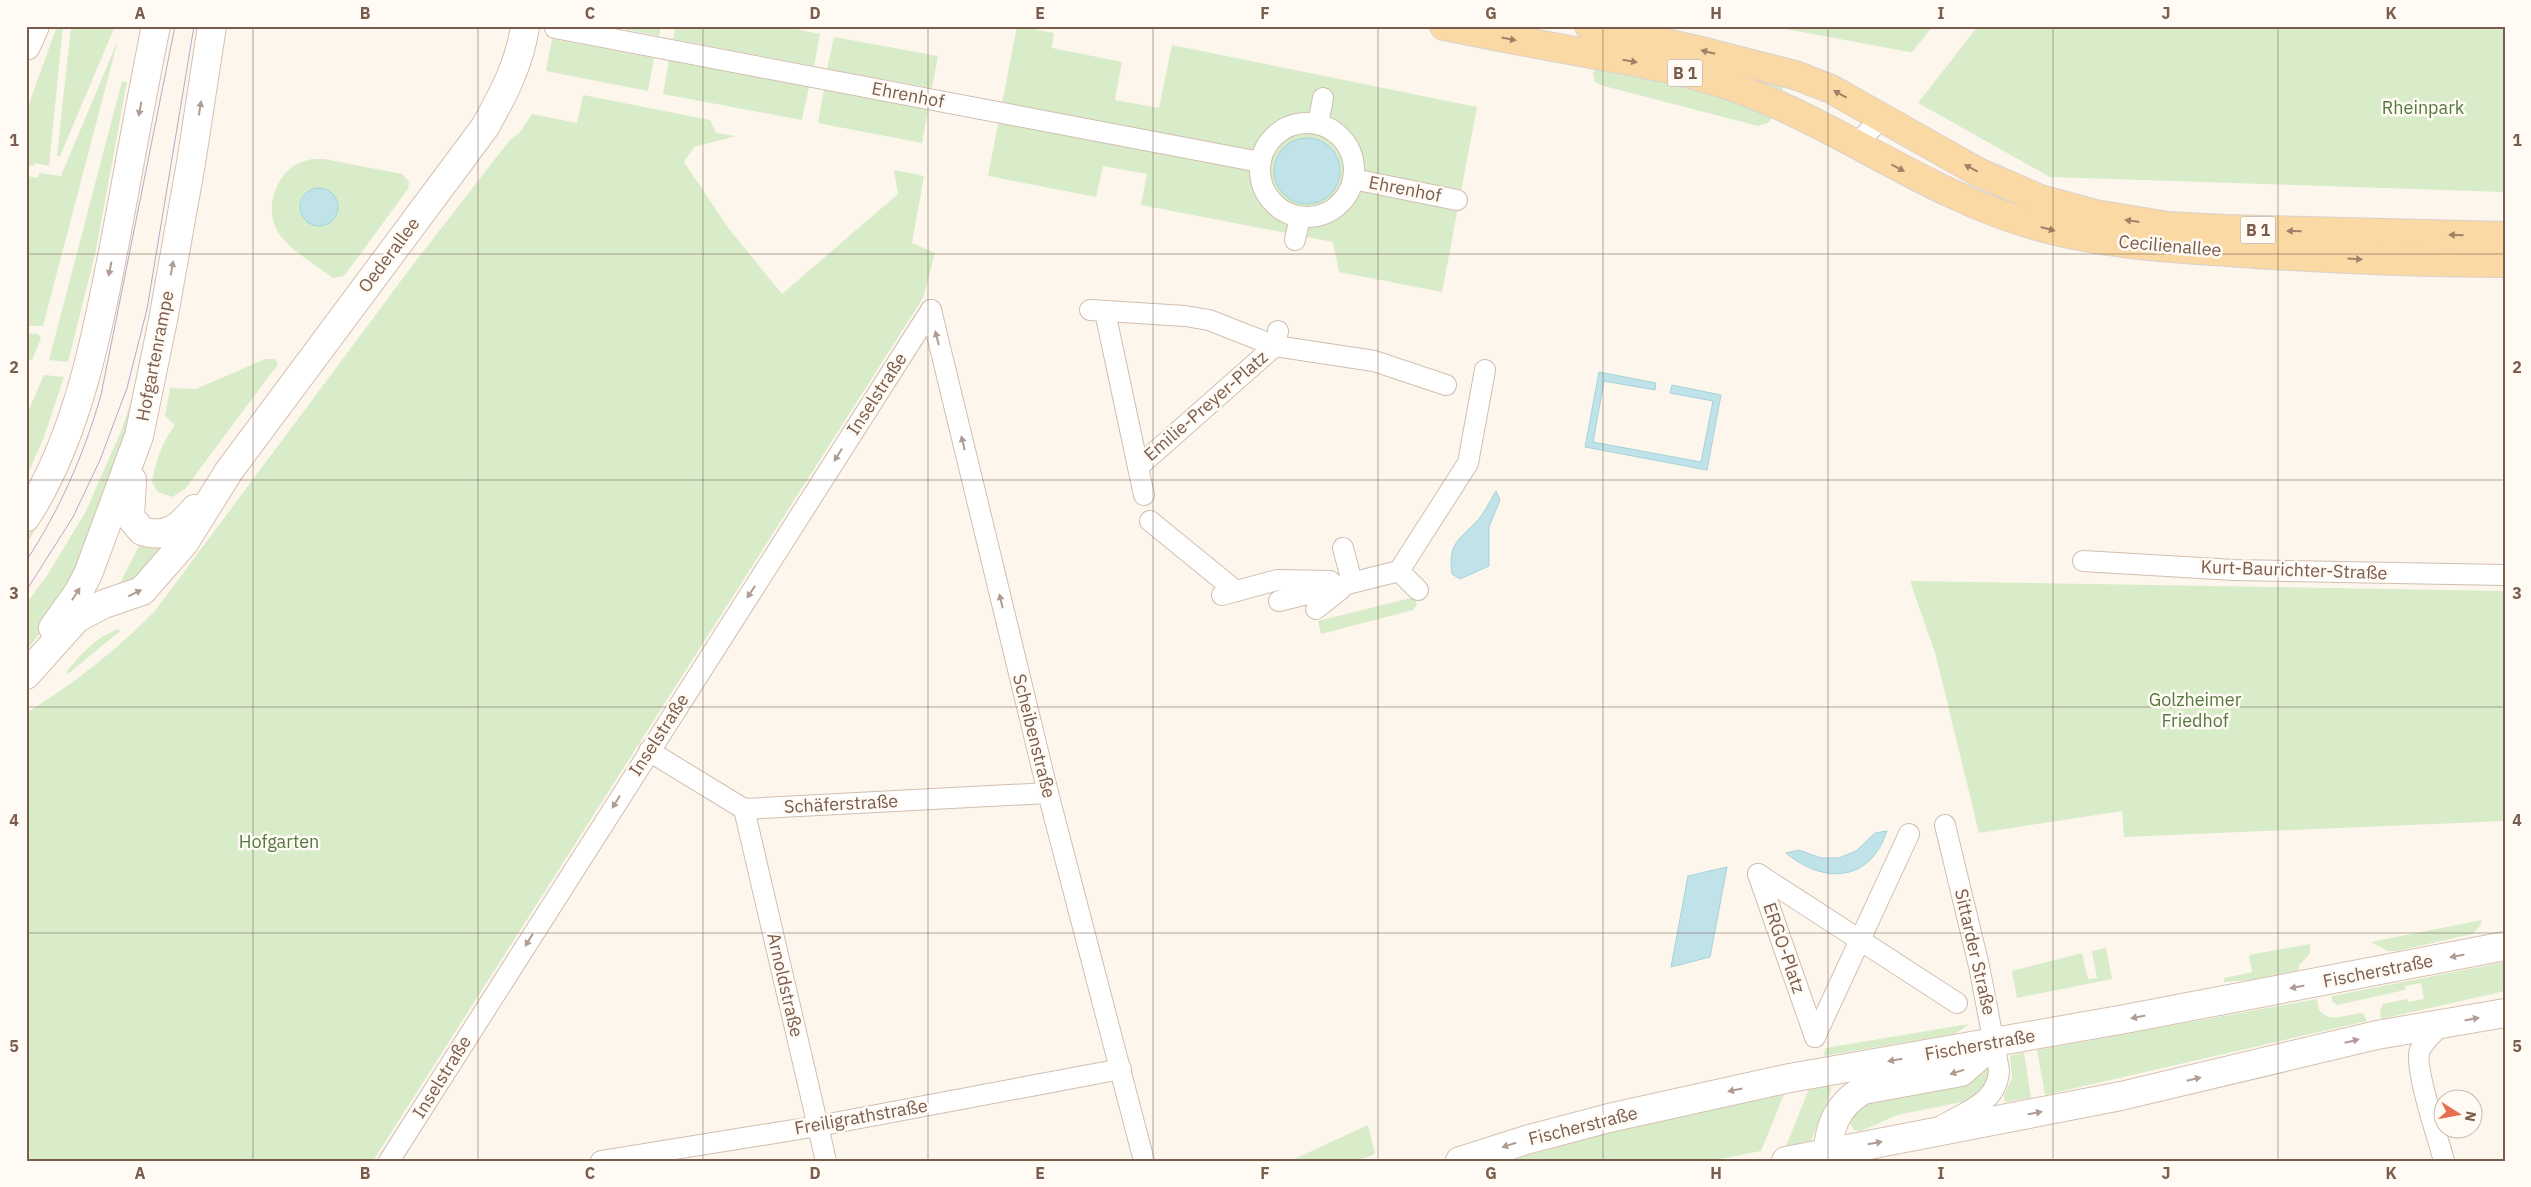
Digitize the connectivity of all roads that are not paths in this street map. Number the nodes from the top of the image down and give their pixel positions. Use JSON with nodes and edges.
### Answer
{"nodes":[{"id":1,"x":35,"y":26,"type":"edge"},
{"id":2,"x":156,"y":26,"type":"edge"},
{"id":3,"x":212,"y":26,"type":"edge"},
{"id":4,"x":525,"y":26,"type":"edge"},
{"id":5,"x":1444,"y":26,"type":"edge"},
{"id":6,"x":1589,"y":26,"type":"edge"},
{"id":7,"x":555,"y":28,"type":"dead end"},
{"id":8,"x":26,"y":46,"type":"edge"},
{"id":9,"x":1323,"y":98,"type":"dead end"},
{"id":10,"x":1882,"y":118,"type":"junction"},
{"id":11,"x":1318,"y":124,"type":"junction"},
{"id":12,"x":1855,"y":144,"type":"junction"},
{"id":13,"x":1260,"y":162,"type":"junction"},
{"id":14,"x":1353,"y":179,"type":"junction"},
{"id":15,"x":1457,"y":200,"type":"dead end"},
{"id":16,"x":1300,"y":217,"type":"junction"},
{"id":17,"x":2505,"y":236,"type":"edge"},
{"id":18,"x":1295,"y":240,"type":"dead end"},
{"id":19,"x":2505,"y":263,"type":"edge"},
{"id":20,"x":931,"y":310,"type":"joint"},
{"id":21,"x":1276,"y":338,"type":"junction"},
{"id":22,"x":1485,"y":370,"type":"dead end"},
{"id":23,"x":1446,"y":385,"type":"dead end"},
{"id":24,"x":139,"y":436,"type":"junction"},
{"id":25,"x":62,"y":444,"type":"junction"},
{"id":26,"x":1138,"y":467,"type":"junction"},
{"id":27,"x":229,"y":472,"type":"junction"},
{"id":28,"x":26,"y":491,"type":"edge"},
{"id":29,"x":1144,"y":494,"type":"dead end"},
{"id":30,"x":26,"y":517,"type":"edge"},
{"id":31,"x":1150,"y":521,"type":"dead end"},
{"id":32,"x":1343,"y":548,"type":"dead end"},
{"id":33,"x":2083,"y":561,"type":"dead end"},
{"id":34,"x":1399,"y":572,"type":"junction"},
{"id":35,"x":2505,"y":575,"type":"edge"},
{"id":36,"x":1277,"y":580,"type":"junction"},
{"id":37,"x":1352,"y":582,"type":"junction"},
{"id":38,"x":1418,"y":590,"type":"dead end"},
{"id":39,"x":1315,"y":597,"type":"junction"},
{"id":40,"x":26,"y":660,"type":"edge"},
{"id":41,"x":26,"y":675,"type":"edge"},
{"id":42,"x":649,"y":751,"type":"junction"},
{"id":43,"x":1048,"y":793,"type":"junction"},
{"id":44,"x":744,"y":809,"type":"junction"},
{"id":45,"x":1945,"y":825,"type":"dead end"},
{"id":46,"x":1908,"y":834,"type":"dead end"},
{"id":47,"x":1860,"y":940,"type":"junction"},
{"id":48,"x":2505,"y":946,"type":"edge"},
{"id":49,"x":1957,"y":1003,"type":"dead end"},
{"id":50,"x":2505,"y":1013,"type":"edge"},
{"id":51,"x":2440,"y":1026,"type":"junction"},
{"id":52,"x":1995,"y":1042,"type":"junction"},
{"id":53,"x":1121,"y":1069,"type":"junction"},
{"id":54,"x":818,"y":1126,"type":"junction"},
{"id":55,"x":1930,"y":1133,"type":"junction"},
{"id":56,"x":1826,"y":1156,"type":"edge"},
{"id":57,"x":390,"y":1161,"type":"edge"},
{"id":58,"x":601,"y":1161,"type":"edge"},
{"id":59,"x":826,"y":1161,"type":"edge"},
{"id":60,"x":1144,"y":1161,"type":"edge"},
{"id":61,"x":1460,"y":1161,"type":"edge"},
{"id":62,"x":1786,"y":1161,"type":"edge"},
{"id":63,"x":2444,"y":1161,"type":"edge"}],
"edges":[{"from":1,"to":8,"type":"main road"},
{"from":2,"to":25,"type":"main road","one_way":true},
{"from":24,"to":3,"type":"main road","name":"Hofgartenrampe","one_way":true},
{"from":4,"to":27,"type":"main road","name":"Oederallee"},
{"from":5,"to":12,"type":"main road","number":"B 1","one_way":true},
{"from":10,"to":6,"type":"main road","number":"B 1","one_way":true},
{"from":7,"to":13,"type":"street","name":"Ehrenhof"},
{"from":9,"to":11,"type":"street"},
{"from":10,"to":12,"type":"street"},
{"from":17,"to":10,"type":"main road","name":"Cecilienallee","number":"B 1","one_way":true},
{"from":11,"to":13,"type":"street"},
{"from":11,"to":14,"type":"street","name":"Ehrenhof"},
{"from":12,"to":19,"type":"main road","name":"Cecilienallee","number":"B 1","one_way":true},
{"from":13,"to":16,"type":"street"},
{"from":14,"to":15,"type":"street","name":"Ehrenhof"},
{"from":14,"to":16,"type":"street","name":"Ehrenhof"},
{"from":16,"to":18,"type":"street"},
{"from":20,"to":42,"type":"street","name":"Inselstraße","one_way":true},
{"from":43,"to":20,"type":"street","name":"Scheibenstraße","one_way":true},
{"from":21,"to":23,"type":"street","name":"Emilie-Preyer-Platz"},
{"from":21,"to":26,"type":"street","name":"Emilie-Preyer-Platz"},
{"from":21,"to":26,"type":"street","name":"Emilie-Preyer-Platz"},
{"from":22,"to":34,"type":"street"},
{"from":24,"to":27,"type":"main road","name":"Oederallee"},
{"from":40,"to":24,"type":"main road","name":"Hofgartenrampe","one_way":true},
{"from":25,"to":28,"type":"main road"},
{"from":25,"to":30,"type":"main road"},
{"from":26,"to":29,"type":"street","name":"Emilie-Preyer-Platz"},
{"from":41,"to":27,"type":"main road","name":"Oederallee","one_way":true},
{"from":31,"to":36,"type":"street"},
{"from":32,"to":37,"type":"street"},
{"from":33,"to":35,"type":"street","name":"Kurt-Baurichter-Straße"},
{"from":34,"to":37,"type":"street"},
{"from":34,"to":38,"type":"street"},
{"from":36,"to":39,"type":"street"},
{"from":36,"to":39,"type":"street"},
{"from":37,"to":39,"type":"street"},
{"from":42,"to":44,"type":"street"},
{"from":42,"to":57,"type":"street","name":"Inselstraße","one_way":true},
{"from":43,"to":44,"type":"street","name":"Schäferstraße"},
{"from":43,"to":53,"type":"street","name":"Scheibenstraße"},
{"from":44,"to":54,"type":"street","name":"Arnoldstraße"},
{"from":45,"to":52,"type":"street","name":"Sittarder Straße"},
{"from":46,"to":47,"type":"street","name":"ERGO-Platz"},
{"from":47,"to":47,"type":"street","name":"ERGO-Platz"},
{"from":47,"to":49,"type":"street","name":"ERGO-Platz"},
{"from":48,"to":52,"type":"main road","name":"Fischerstraße","one_way":true},
{"from":51,"to":50,"type":"main road","one_way":true},
{"from":55,"to":51,"type":"main road","one_way":true},
{"from":51,"to":63,"type":"street"},
{"from":52,"to":55,"type":"street","name":"Sittarder Straße"},
{"from":52,"to":56,"type":"main road","one_way":true},
{"from":52,"to":61,"type":"main road","name":"Fischerstraße","one_way":true},
{"from":53,"to":54,"type":"street","name":"Freiligrathstraße"},
{"from":53,"to":60,"type":"street","name":"Scheibenstraße"},
{"from":54,"to":58,"type":"street","name":"Freiligrathstraße"},
{"from":54,"to":59,"type":"street","name":"Arnoldstraße"},
{"from":56,"to":55,"type":"main road","one_way":true},
{"from":56,"to":62,"type":"main road"}]}
